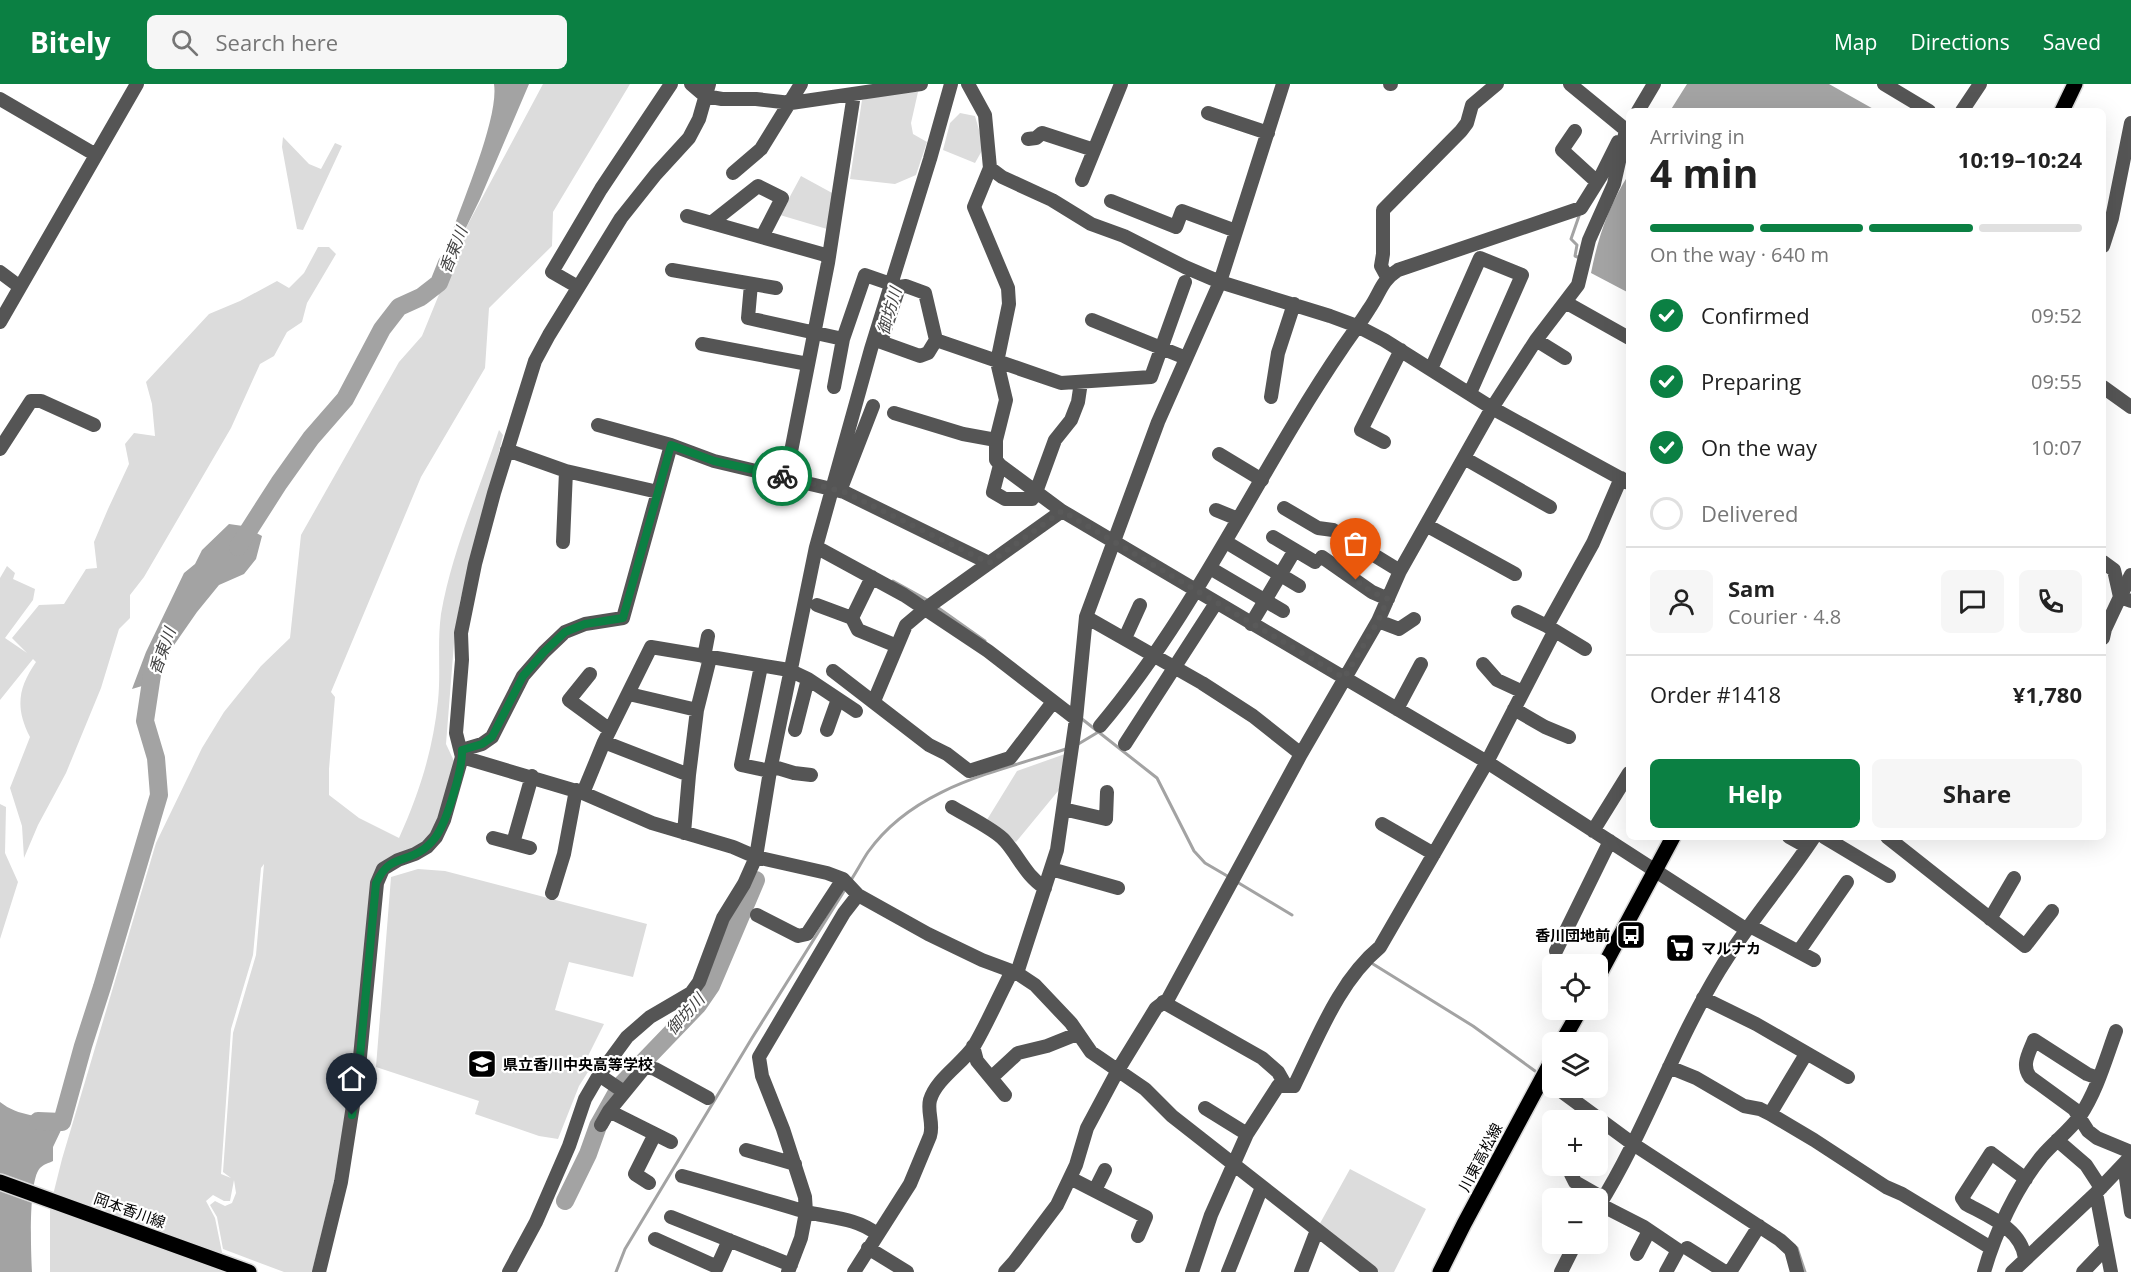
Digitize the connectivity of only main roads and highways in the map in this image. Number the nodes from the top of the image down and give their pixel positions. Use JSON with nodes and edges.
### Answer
{"nodes":[{"id":1,"x":2075,"y":84,"type":"edge"},
{"id":2,"x":2063,"y":108,"type":"edge"},
{"id":3,"x":1671,"y":840,"type":"edge"},
{"id":4,"x":1608,"y":958,"type":"edge"},
{"id":5,"x":1542,"y":1091,"type":"edge"},
{"id":6,"x":0,"y":1182,"type":"edge"},
{"id":7,"x":249,"y":1272,"type":"edge"},
{"id":8,"x":1440,"y":1272,"type":"edge"}],
"edges":[{"from":1,"to":2,"type":"main road"},
{"from":3,"to":4,"type":"main road"},
{"from":5,"to":8,"type":"main road","name":"川東高松線"},
{"from":6,"to":7,"type":"main road","name":"岡本香川線"}]}
